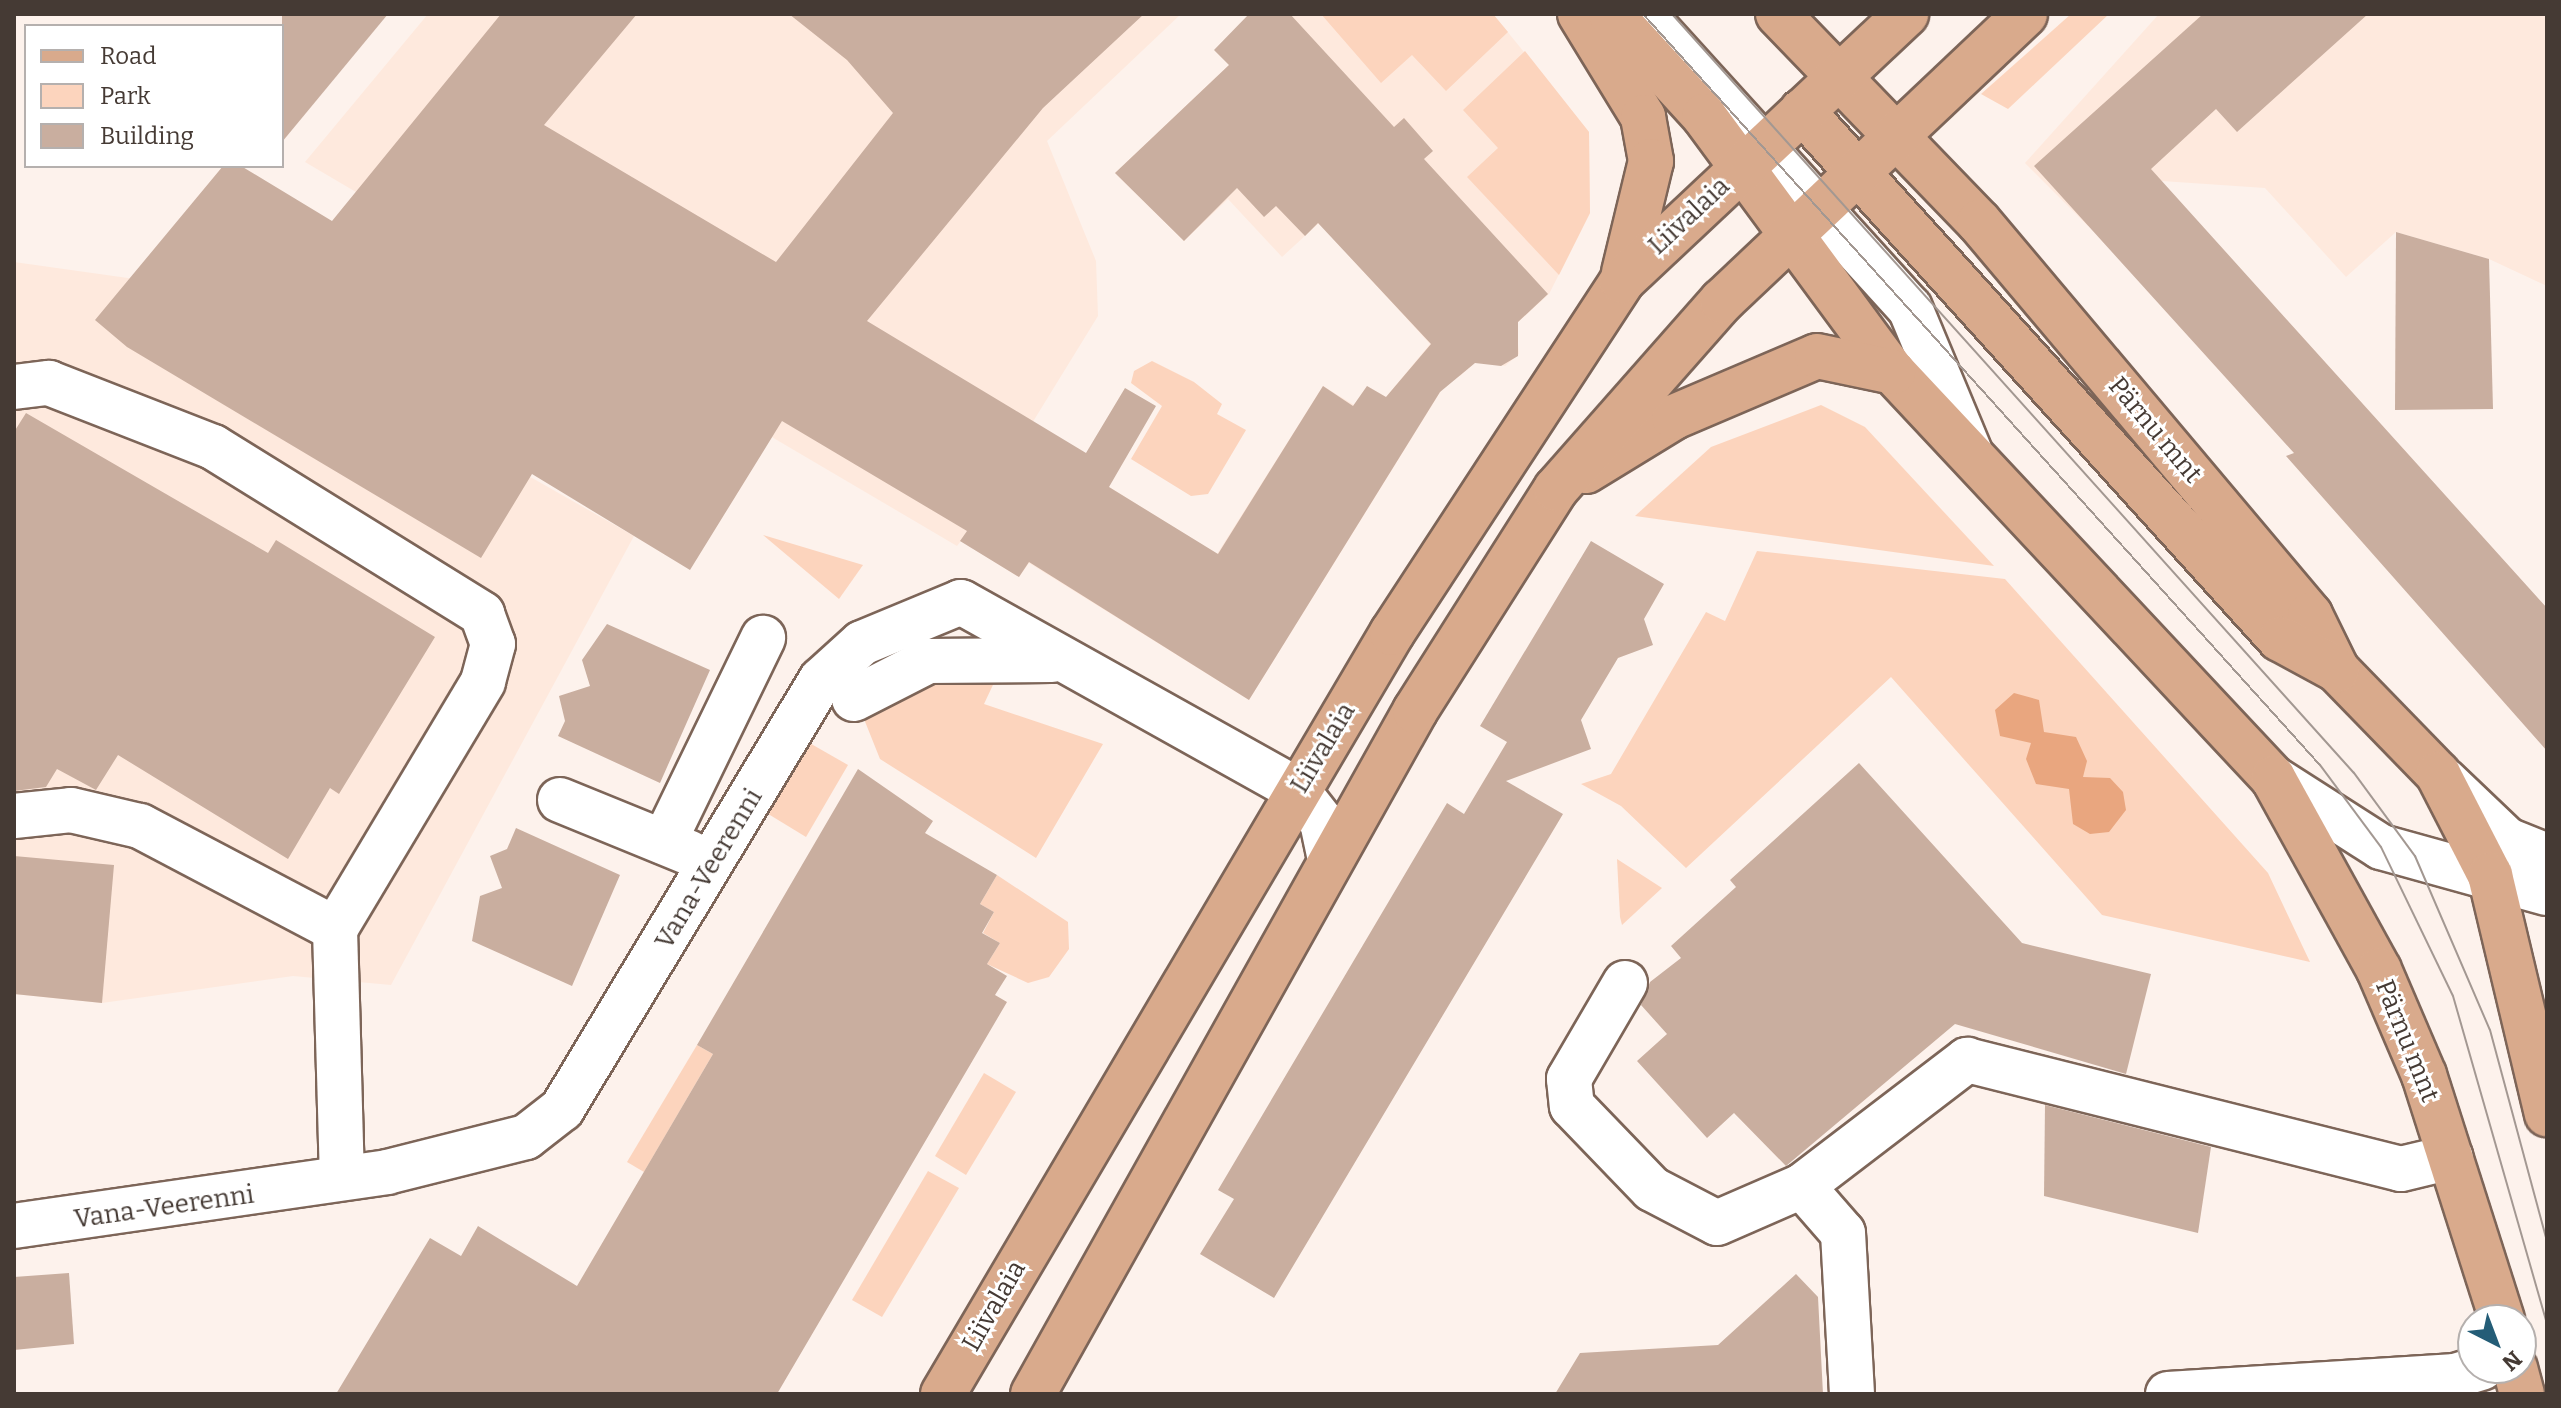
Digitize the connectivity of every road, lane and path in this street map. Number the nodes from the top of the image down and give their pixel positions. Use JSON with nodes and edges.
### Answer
{"nodes":[{"id":1,"x":1580,"y":14,"type":"edge"},
{"id":2,"x":1611,"y":14,"type":"edge"},
{"id":3,"x":1643,"y":14,"type":"edge"},
{"id":4,"x":1778,"y":14,"type":"edge"},
{"id":5,"x":1906,"y":14,"type":"edge"},
{"id":6,"x":2025,"y":14,"type":"edge"},
{"id":7,"x":1838,"y":78,"type":"junction"},
{"id":8,"x":1802,"y":111,"type":"junction"},
{"id":9,"x":1896,"y":136,"type":"junction"},
{"id":10,"x":1753,"y":157,"type":"junction"},
{"id":11,"x":1857,"y":172,"type":"junction"},
{"id":12,"x":1806,"y":221,"type":"junction"},
{"id":13,"x":1622,"y":281,"type":"junction"},
{"id":14,"x":1893,"y":372,"type":"junction"},
{"id":15,"x":14,"y":387,"type":"edge"},
{"id":16,"x":1970,"y":452,"type":"junction"},
{"id":17,"x":1556,"y":489,"type":"junction"},
{"id":18,"x":763,"y":638,"type":"dead end"},
{"id":19,"x":1062,"y":661,"type":"junction"},
{"id":20,"x":2337,"y":670,"type":"junction"},
{"id":21,"x":854,"y":699,"type":"dead end"},
{"id":22,"x":2438,"y":774,"type":"junction"},
{"id":23,"x":2273,"y":778,"type":"junction"},
{"id":24,"x":1297,"y":790,"type":"junction"},
{"id":25,"x":560,"y":800,"type":"dead end"},
{"id":26,"x":14,"y":816,"type":"edge"},
{"id":27,"x":664,"y":842,"type":"junction"},
{"id":28,"x":2547,"y":856,"type":"edge"},
{"id":29,"x":1330,"y":861,"type":"junction"},
{"id":30,"x":715,"y":863,"type":"junction"},
{"id":31,"x":2490,"y":875,"type":"junction"},
{"id":32,"x":2547,"y":893,"type":"edge"},
{"id":33,"x":335,"y":929,"type":"junction"},
{"id":34,"x":1625,"y":983,"type":"dead end"},
{"id":35,"x":2547,"y":1032,"type":"edge"},
{"id":36,"x":2544,"y":1101,"type":"edge"},
{"id":37,"x":2451,"y":1157,"type":"junction"},
{"id":38,"x":342,"y":1178,"type":"junction"},
{"id":39,"x":1802,"y":1186,"type":"junction"},
{"id":40,"x":14,"y":1226,"type":"edge"},
{"id":41,"x":2497,"y":1304,"type":"edge"},
{"id":42,"x":2457,"y":1375,"type":"edge"},
{"id":43,"x":943,"y":1394,"type":"edge"},
{"id":44,"x":1033,"y":1394,"type":"edge"},
{"id":45,"x":1852,"y":1394,"type":"edge"},
{"id":46,"x":2168,"y":1394,"type":"edge"}],
"edges":[{"from":1,"to":13,"type":"main road"},
{"from":2,"to":10,"type":"main road","name":"Pärnu mnt"},
{"from":3,"to":10,"type":"street"},
{"from":4,"to":7,"type":"main road","name":"Pärnu mnt"},
{"from":5,"to":7,"type":"main road","name":"Liivalaia"},
{"from":6,"to":9,"type":"main road"},
{"from":7,"to":8,"type":"main road","name":"Liivalaia"},
{"from":7,"to":9,"type":"main road","name":"Pärnu mnt"},
{"from":8,"to":10,"type":"main road","name":"Liivalaia"},
{"from":8,"to":11,"type":"main road"},
{"from":9,"to":11,"type":"main road"},
{"from":9,"to":20,"type":"main road","name":"Pärnu mnt"},
{"from":10,"to":12,"type":"main road","name":"Pärnu mnt"},
{"from":10,"to":13,"type":"main road","name":"Liivalaia"},
{"from":11,"to":12,"type":"main road"},
{"from":11,"to":20,"type":"main road"},
{"from":12,"to":14,"type":"main road","name":"Pärnu mnt"},
{"from":12,"to":16,"type":"street"},
{"from":12,"to":17,"type":"main road"},
{"from":13,"to":24,"type":"main road","name":"Liivalaia"},
{"from":14,"to":16,"type":"main road","name":"Pärnu mnt"},
{"from":14,"to":17,"type":"main road"},
{"from":15,"to":33,"type":"street"},
{"from":16,"to":23,"type":"main road","name":"Pärnu mnt"},
{"from":17,"to":29,"type":"main road"},
{"from":18,"to":27,"type":"street"},
{"from":19,"to":21,"type":"street"},
{"from":19,"to":24,"type":"street","name":"Vana-Veerenni"},
{"from":19,"to":30,"type":"street","name":"Vana-Veerenni"},
{"from":20,"to":22,"type":"main road","name":"Pärnu mnt"},
{"from":22,"to":28,"type":"street"},
{"from":22,"to":31,"type":"main road","name":"Pärnu mnt"},
{"from":23,"to":31,"type":"street","name":"Pärnu mnt"},
{"from":23,"to":37,"type":"main road","name":"Pärnu mnt"},
{"from":24,"to":29,"type":"street","name":"Vana-Veerenni"},
{"from":24,"to":43,"type":"main road","name":"Liivalaia"},
{"from":25,"to":27,"type":"street"},
{"from":26,"to":33,"type":"street"},
{"from":27,"to":30,"type":"street"},
{"from":29,"to":44,"type":"main road"},
{"from":30,"to":38,"type":"street","name":"Vana-Veerenni"},
{"from":31,"to":32,"type":"street"},
{"from":31,"to":36,"type":"main road","name":"Pärnu mnt"},
{"from":33,"to":38,"type":"street"},
{"from":34,"to":39,"type":"street"},
{"from":35,"to":36,"type":"main road"},
{"from":37,"to":39,"type":"street"},
{"from":37,"to":41,"type":"main road","name":"Pärnu mnt"},
{"from":38,"to":40,"type":"street","name":"Vana-Veerenni"},
{"from":39,"to":45,"type":"street"},
{"from":42,"to":46,"type":"street"}]}
